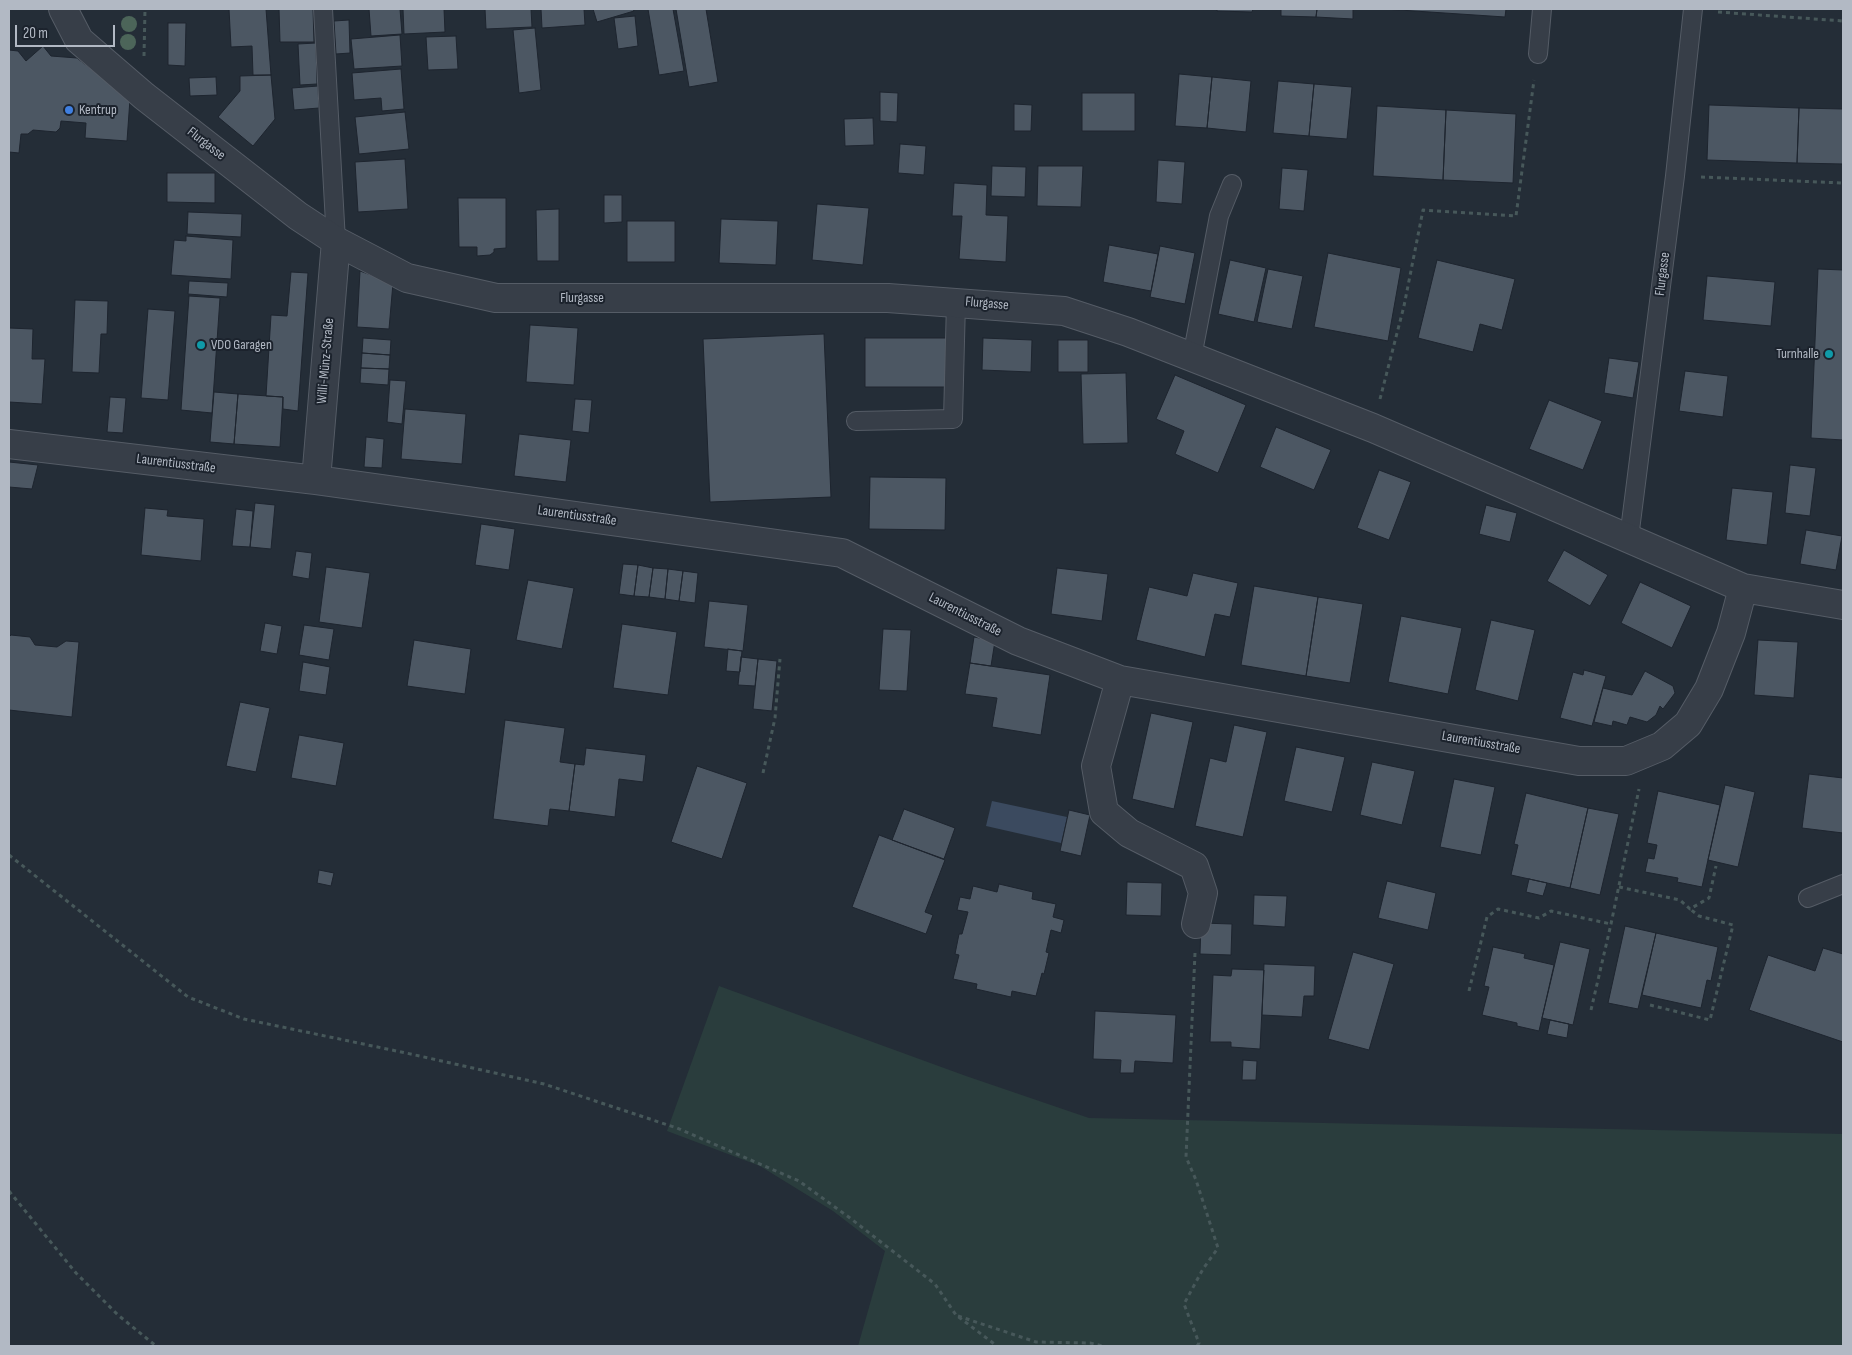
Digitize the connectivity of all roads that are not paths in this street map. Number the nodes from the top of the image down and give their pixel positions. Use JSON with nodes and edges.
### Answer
{"nodes":[{"id":1,"x":63,"y":9,"type":"edge"},
{"id":2,"x":323,"y":9,"type":"edge"},
{"id":3,"x":1542,"y":9,"type":"edge"},
{"id":4,"x":1693,"y":9,"type":"edge"},
{"id":5,"x":1538,"y":54,"type":"road end"},
{"id":6,"x":1232,"y":184,"type":"dead end"},
{"id":7,"x":336,"y":241,"type":"junction"},
{"id":8,"x":956,"y":302,"type":"junction"},
{"id":9,"x":1192,"y":358,"type":"junction"},
{"id":10,"x":856,"y":421,"type":"dead end"},
{"id":11,"x":9,"y":444,"type":"edge"},
{"id":12,"x":316,"y":480,"type":"junction"},
{"id":13,"x":1628,"y":538,"type":"junction"},
{"id":14,"x":1743,"y":588,"type":"junction"},
{"id":15,"x":1843,"y":605,"type":"edge"},
{"id":16,"x":1120,"y":680,"type":"junction"},
{"id":17,"x":1843,"y":884,"type":"edge"},
{"id":18,"x":1808,"y":898,"type":"dead end"},
{"id":19,"x":1196,"y":924,"type":"road end"}],
"edges":[{"from":1,"to":7,"type":"street","name":"Flurgasse"},
{"from":2,"to":7,"type":"lane"},
{"from":3,"to":5,"type":"lane"},
{"from":4,"to":13,"type":"lane","name":"Flurgasse"},
{"from":6,"to":9,"type":"lane"},
{"from":7,"to":8,"type":"street","name":"Flurgasse"},
{"from":7,"to":12,"type":"street","name":"Willi-Münz-Straße"},
{"from":8,"to":9,"type":"street","name":"Flurgasse"},
{"from":8,"to":10,"type":"lane"},
{"from":9,"to":13,"type":"street","name":"Flurgasse"},
{"from":11,"to":12,"type":"street","name":"Laurentiusstraße"},
{"from":12,"to":16,"type":"street","name":"Laurentiusstraße"},
{"from":13,"to":14,"type":"street","name":"Flurgasse"},
{"from":14,"to":15,"type":"street","name":"Flurgasse"},
{"from":14,"to":16,"type":"street","name":"Laurentiusstraße"},
{"from":16,"to":19,"type":"street"},
{"from":17,"to":18,"type":"lane"}]}
